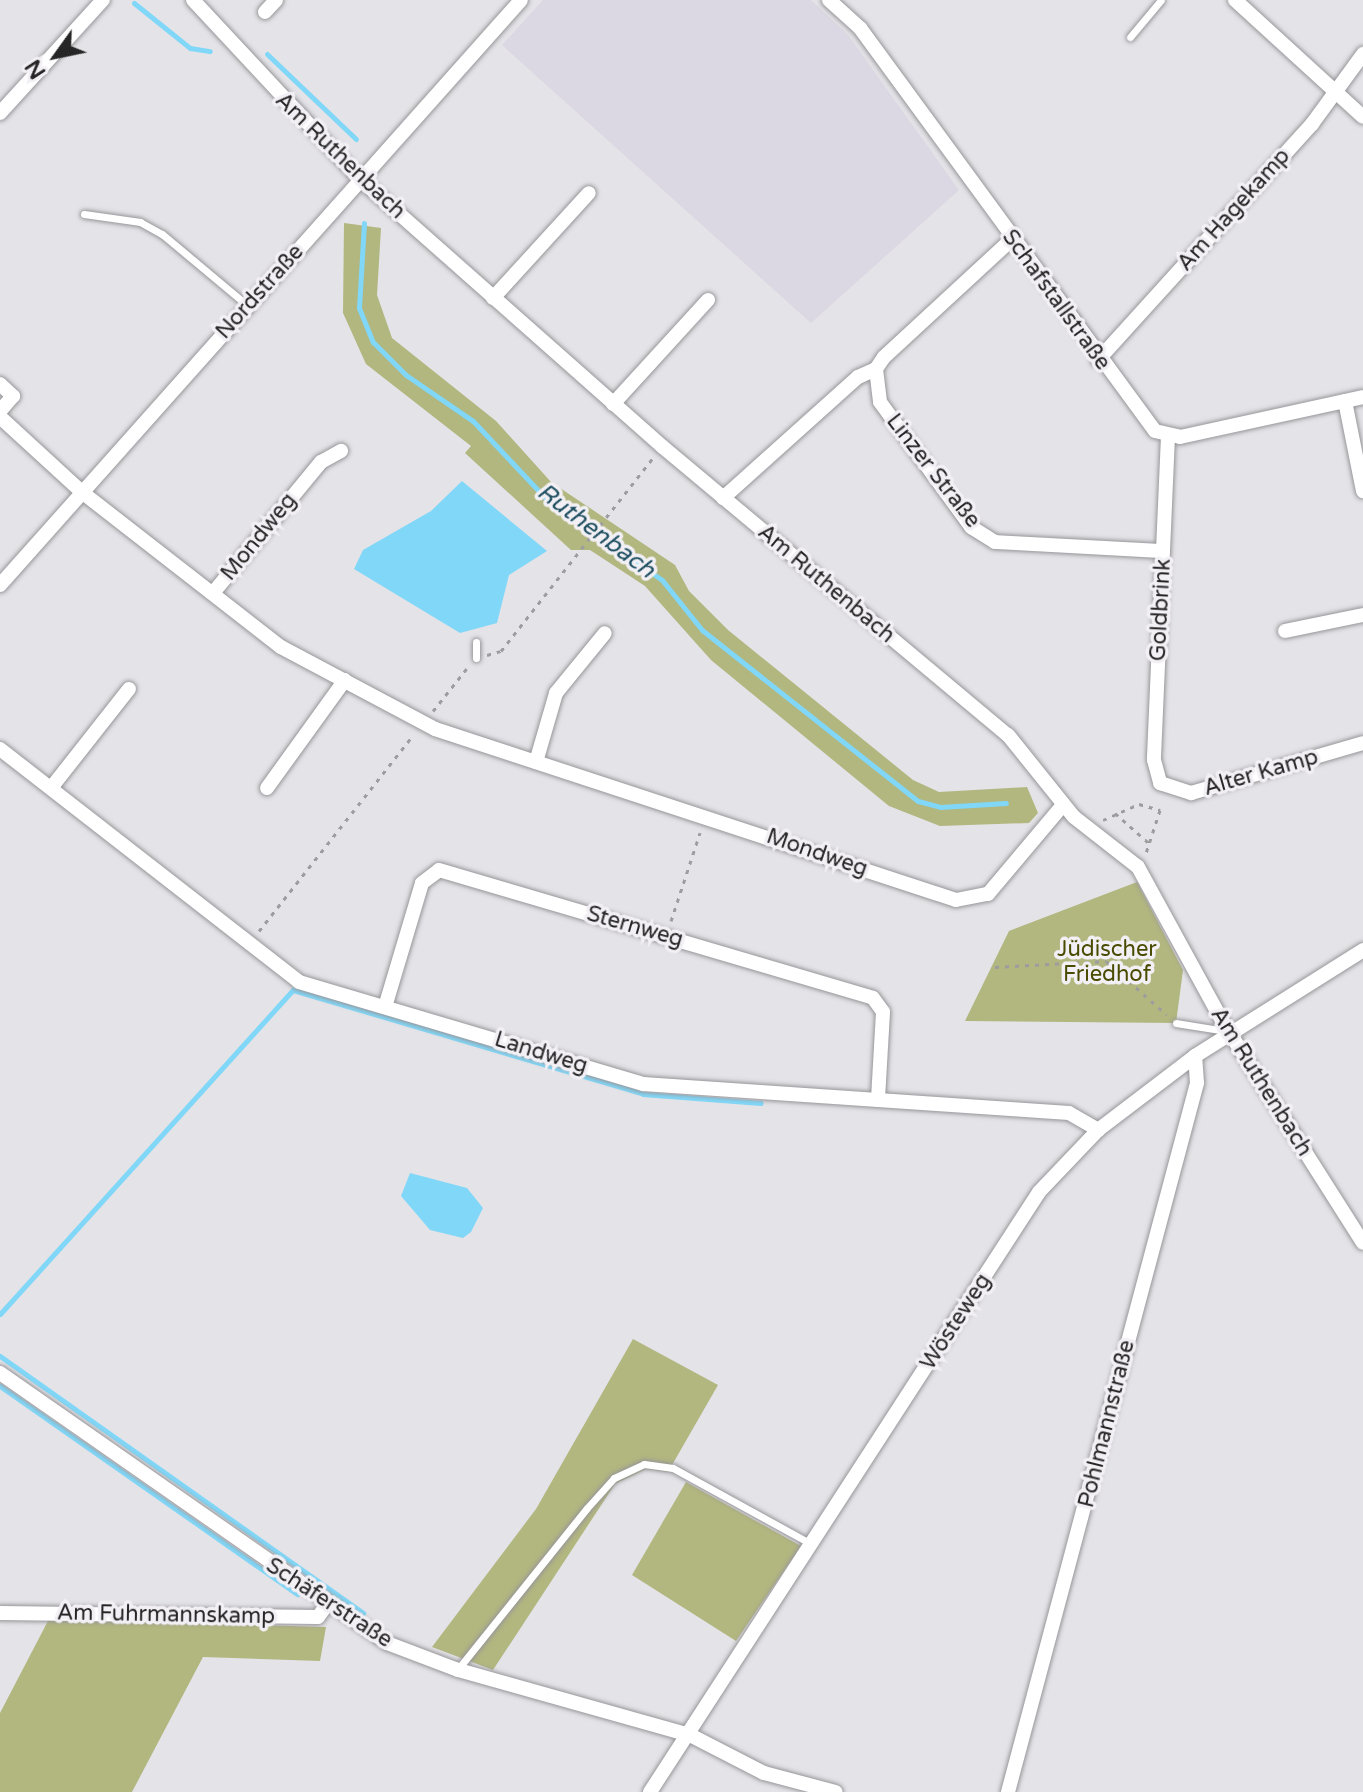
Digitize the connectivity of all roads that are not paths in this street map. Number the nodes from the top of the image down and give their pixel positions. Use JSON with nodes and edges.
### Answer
{"nodes":[{"id":1,"x":103,"y":0,"type":"edge"},
{"id":2,"x":193,"y":0,"type":"edge"},
{"id":3,"x":276,"y":0,"type":"edge"},
{"id":4,"x":521,"y":0,"type":"edge"},
{"id":5,"x":829,"y":0,"type":"edge"},
{"id":6,"x":1161,"y":0,"type":"edge"},
{"id":7,"x":1235,"y":0,"type":"edge"},
{"id":8,"x":265,"y":12,"type":"dead end"},
{"id":9,"x":1130,"y":37,"type":"dead end"},
{"id":10,"x":1363,"y":54,"type":"edge"},
{"id":11,"x":1337,"y":94,"type":"junction"},
{"id":12,"x":0,"y":113,"type":"edge"},
{"id":13,"x":1363,"y":117,"type":"edge"},
{"id":14,"x":361,"y":180,"type":"junction"},
{"id":15,"x":589,"y":193,"type":"dead end"},
{"id":16,"x":84,"y":214,"type":"dead end"},
{"id":17,"x":1012,"y":239,"type":"junction"},
{"id":18,"x":493,"y":298,"type":"junction"},
{"id":19,"x":708,"y":300,"type":"dead end"},
{"id":20,"x":248,"y":306,"type":"junction"},
{"id":21,"x":1098,"y":360,"type":"junction"},
{"id":22,"x":876,"y":369,"type":"junction"},
{"id":23,"x":0,"y":384,"type":"edge"},
{"id":24,"x":1363,"y":397,"type":"edge"},
{"id":25,"x":1345,"y":401,"type":"junction"},
{"id":26,"x":613,"y":404,"type":"junction"},
{"id":27,"x":0,"y":411,"type":"edge"},
{"id":28,"x":0,"y":417,"type":"edge"},
{"id":29,"x":1168,"y":436,"type":"junction"},
{"id":30,"x":341,"y":451,"type":"dead end"},
{"id":31,"x":1363,"y":491,"type":"edge"},
{"id":32,"x":83,"y":493,"type":"junction"},
{"id":33,"x":723,"y":498,"type":"junction"},
{"id":34,"x":1163,"y":551,"type":"junction"},
{"id":35,"x":0,"y":585,"type":"edge"},
{"id":36,"x":213,"y":593,"type":"junction"},
{"id":37,"x":1363,"y":615,"type":"edge"},
{"id":38,"x":1285,"y":631,"type":"dead end"},
{"id":39,"x":605,"y":633,"type":"dead end"},
{"id":40,"x":476,"y":642,"type":"dead end"},
{"id":41,"x":476,"y":658,"type":"road end"},
{"id":42,"x":345,"y":680,"type":"junction"},
{"id":43,"x":129,"y":689,"type":"dead end"},
{"id":44,"x":1363,"y":743,"type":"edge"},
{"id":45,"x":0,"y":749,"type":"edge"},
{"id":46,"x":536,"y":762,"type":"junction"},
{"id":47,"x":1160,"y":783,"type":"joint"},
{"id":48,"x":51,"y":788,"type":"junction"},
{"id":49,"x":267,"y":788,"type":"dead end"},
{"id":50,"x":1063,"y":805,"type":"junction"},
{"id":51,"x":1363,"y":950,"type":"edge"},
{"id":52,"x":385,"y":1007,"type":"junction"},
{"id":53,"x":1176,"y":1023,"type":"road end"},
{"id":54,"x":1228,"y":1031,"type":"junction"},
{"id":55,"x":1195,"y":1056,"type":"junction"},
{"id":56,"x":878,"y":1100,"type":"junction"},
{"id":57,"x":1098,"y":1130,"type":"junction"},
{"id":58,"x":1363,"y":1243,"type":"edge"},
{"id":59,"x":0,"y":1373,"type":"edge"},
{"id":60,"x":813,"y":1545,"type":"junction"},
{"id":61,"x":326,"y":1606,"type":"junction"},
{"id":62,"x":0,"y":1613,"type":"edge"},
{"id":63,"x":458,"y":1670,"type":"junction"},
{"id":64,"x":690,"y":1735,"type":"junction"},
{"id":65,"x":650,"y":1792,"type":"edge"},
{"id":66,"x":836,"y":1792,"type":"edge"},
{"id":67,"x":1008,"y":1792,"type":"edge"}],
"edges":[{"from":1,"to":12,"type":"street"},
{"from":2,"to":14,"type":"street","name":"Am Ruthenbach"},
{"from":3,"to":8,"type":"street"},
{"from":4,"to":14,"type":"street","name":"Nordstraße"},
{"from":5,"to":17,"type":"street","name":"Schafstallstraße"},
{"from":6,"to":9,"type":"lane"},
{"from":7,"to":11,"type":"street"},
{"from":10,"to":11,"type":"street","name":"Am Hagekamp"},
{"from":11,"to":13,"type":"street"},
{"from":11,"to":21,"type":"street","name":"Am Hagekamp"},
{"from":14,"to":18,"type":"street","name":"Am Ruthenbach"},
{"from":14,"to":20,"type":"street","name":"Nordstraße"},
{"from":15,"to":18,"type":"street"},
{"from":16,"to":20,"type":"lane"},
{"from":17,"to":21,"type":"street","name":"Schafstallstraße"},
{"from":17,"to":22,"type":"street"},
{"from":18,"to":26,"type":"street","name":"Am Ruthenbach"},
{"from":19,"to":26,"type":"street"},
{"from":20,"to":32,"type":"street","name":"Nordstraße"},
{"from":21,"to":29,"type":"street","name":"Schafstallstraße"},
{"from":22,"to":33,"type":"street"},
{"from":22,"to":34,"type":"street","name":"Linzer Straße"},
{"from":23,"to":27,"type":"street"},
{"from":24,"to":25,"type":"street"},
{"from":25,"to":29,"type":"street"},
{"from":25,"to":31,"type":"street"},
{"from":26,"to":33,"type":"street","name":"Am Ruthenbach"},
{"from":28,"to":32,"type":"street","name":"Mondweg"},
{"from":29,"to":34,"type":"street","name":"Goldbrink"},
{"from":30,"to":36,"type":"street","name":"Mondweg"},
{"from":32,"to":35,"type":"street","name":"Nordstraße"},
{"from":32,"to":36,"type":"street","name":"Mondweg"},
{"from":33,"to":50,"type":"street","name":"Am Ruthenbach"},
{"from":34,"to":47,"type":"street","name":"Goldbrink"},
{"from":36,"to":42,"type":"street","name":"Mondweg"},
{"from":37,"to":38,"type":"street"},
{"from":39,"to":46,"type":"street"},
{"from":40,"to":41,"type":"lane"},
{"from":42,"to":46,"type":"street","name":"Mondweg"},
{"from":42,"to":49,"type":"street"},
{"from":43,"to":48,"type":"street"},
{"from":44,"to":47,"type":"street","name":"Alter Kamp"},
{"from":45,"to":48,"type":"street","name":"Landweg"},
{"from":46,"to":50,"type":"street","name":"Mondweg"},
{"from":48,"to":52,"type":"street","name":"Landweg"},
{"from":50,"to":54,"type":"street","name":"Am Ruthenbach"},
{"from":51,"to":54,"type":"street","name":"Wösteweg"},
{"from":52,"to":56,"type":"street","name":"Landweg"},
{"from":52,"to":56,"type":"street","name":"Sternweg"},
{"from":53,"to":54,"type":"lane"},
{"from":54,"to":55,"type":"street","name":"Wösteweg"},
{"from":54,"to":58,"type":"street","name":"Am Ruthenbach"},
{"from":55,"to":57,"type":"street","name":"Wösteweg"},
{"from":55,"to":67,"type":"street","name":"Pohlmannstraße"},
{"from":56,"to":57,"type":"street","name":"Landweg"},
{"from":57,"to":60,"type":"street","name":"Wösteweg"},
{"from":59,"to":61,"type":"street","name":"Schäferstraße"},
{"from":60,"to":63,"type":"lane"},
{"from":60,"to":64,"type":"street","name":"Wösteweg"},
{"from":61,"to":62,"type":"street","name":"Am Fuhrmannskamp"},
{"from":61,"to":63,"type":"street","name":"Schäferstraße"},
{"from":63,"to":64,"type":"street","name":"Schäferstraße"},
{"from":64,"to":65,"type":"street","name":"Wösteweg"},
{"from":64,"to":66,"type":"street","name":"Schäferstraße"}]}
